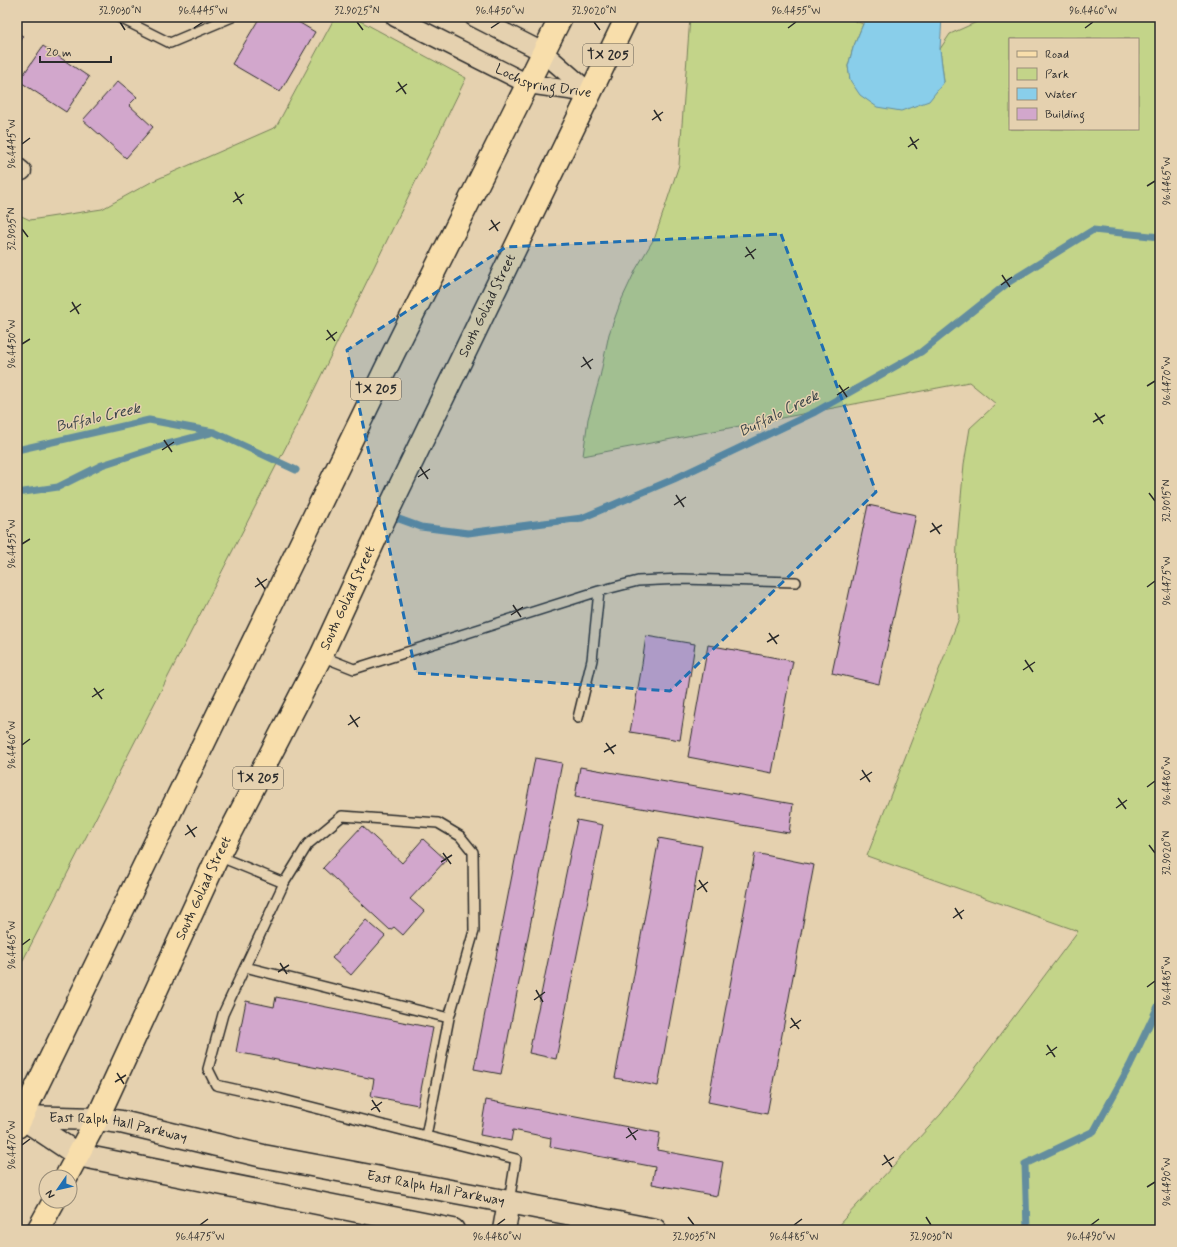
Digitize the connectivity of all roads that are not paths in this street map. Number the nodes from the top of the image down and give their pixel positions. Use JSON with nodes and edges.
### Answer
{"nodes":[{"id":1,"x":118,"y":17,"type":"edge"},
{"id":2,"x":232,"y":17,"type":"edge"},
{"id":3,"x":395,"y":17,"type":"edge"},
{"id":4,"x":474,"y":17,"type":"edge"},
{"id":5,"x":561,"y":17,"type":"edge"},
{"id":6,"x":627,"y":17,"type":"edge"},
{"id":7,"x":544,"y":52,"type":"junction"},
{"id":8,"x":528,"y":84,"type":"junction"},
{"id":9,"x":590,"y":93,"type":"junction"},
{"id":10,"x":796,"y":582,"type":"dead end"},
{"id":11,"x":599,"y":591,"type":"junction"},
{"id":12,"x":321,"y":656,"type":"junction"},
{"id":13,"x":578,"y":718,"type":"dead end"},
{"id":14,"x":218,"y":856,"type":"junction"},
{"id":15,"x":284,"y":883,"type":"junction"},
{"id":16,"x":245,"y":967,"type":"junction"},
{"id":17,"x":449,"y":1018,"type":"junction"},
{"id":18,"x":18,"y":1119,"type":"edge"},
{"id":19,"x":97,"y":1119,"type":"junction"},
{"id":20,"x":426,"y":1136,"type":"junction"},
{"id":21,"x":78,"y":1155,"type":"junction"},
{"id":22,"x":70,"y":1169,"type":"edge"},
{"id":23,"x":509,"y":1202,"type":"junction"},
{"id":24,"x":50,"y":1209,"type":"edge"},
{"id":25,"x":38,"y":1230,"type":"edge"},
{"id":26,"x":453,"y":1230,"type":"edge"},
{"id":27,"x":504,"y":1230,"type":"edge"},
{"id":28,"x":655,"y":1230,"type":"edge"}],
"edges":[{"from":1,"to":2,"type":"lane"},
{"from":3,"to":8,"type":"street","name":"Lochspring Drive"},
{"from":4,"to":7,"type":"street","name":"Lochspring Drive"},
{"from":5,"to":7,"type":"main road","number":"TX 205"},
{"from":6,"to":9,"type":"main road","name":"South Goliad Street","number":"TX 205"},
{"from":7,"to":8,"type":"main road","number":"TX 205"},
{"from":7,"to":9,"type":"street","name":"Lochspring Drive"},
{"from":8,"to":9,"type":"street","name":"Lochspring Drive"},
{"from":8,"to":18,"type":"main road","number":"TX 205"},
{"from":9,"to":12,"type":"main road","name":"South Goliad Street","number":"TX 205"},
{"from":10,"to":11,"type":"lane"},
{"from":11,"to":12,"type":"lane"},
{"from":11,"to":13,"type":"lane"},
{"from":12,"to":14,"type":"main road","name":"South Goliad Street","number":"TX 205"},
{"from":14,"to":15,"type":"lane"},
{"from":14,"to":19,"type":"main road","name":"South Goliad Street","number":"TX 205"},
{"from":15,"to":16,"type":"lane"},
{"from":15,"to":17,"type":"lane"},
{"from":16,"to":17,"type":"lane"},
{"from":16,"to":20,"type":"lane"},
{"from":17,"to":20,"type":"lane"},
{"from":18,"to":19,"type":"main road","name":"East Ralph Hall Parkway"},
{"from":18,"to":21,"type":"main road","name":"East Ralph Hall Parkway"},
{"from":19,"to":21,"type":"main road","name":"South Goliad Street","number":"TX 205"},
{"from":19,"to":23,"type":"main road","name":"East Ralph Hall Parkway"},
{"from":20,"to":23,"type":"lane"},
{"from":21,"to":22,"type":"main road","name":"South Goliad Street","number":"TX 205"},
{"from":21,"to":26,"type":"main road","name":"East Ralph Hall Parkway"},
{"from":23,"to":27,"type":"main road"},
{"from":23,"to":28,"type":"main road","name":"East Ralph Hall Parkway"},
{"from":24,"to":25,"type":"main road"}]}
